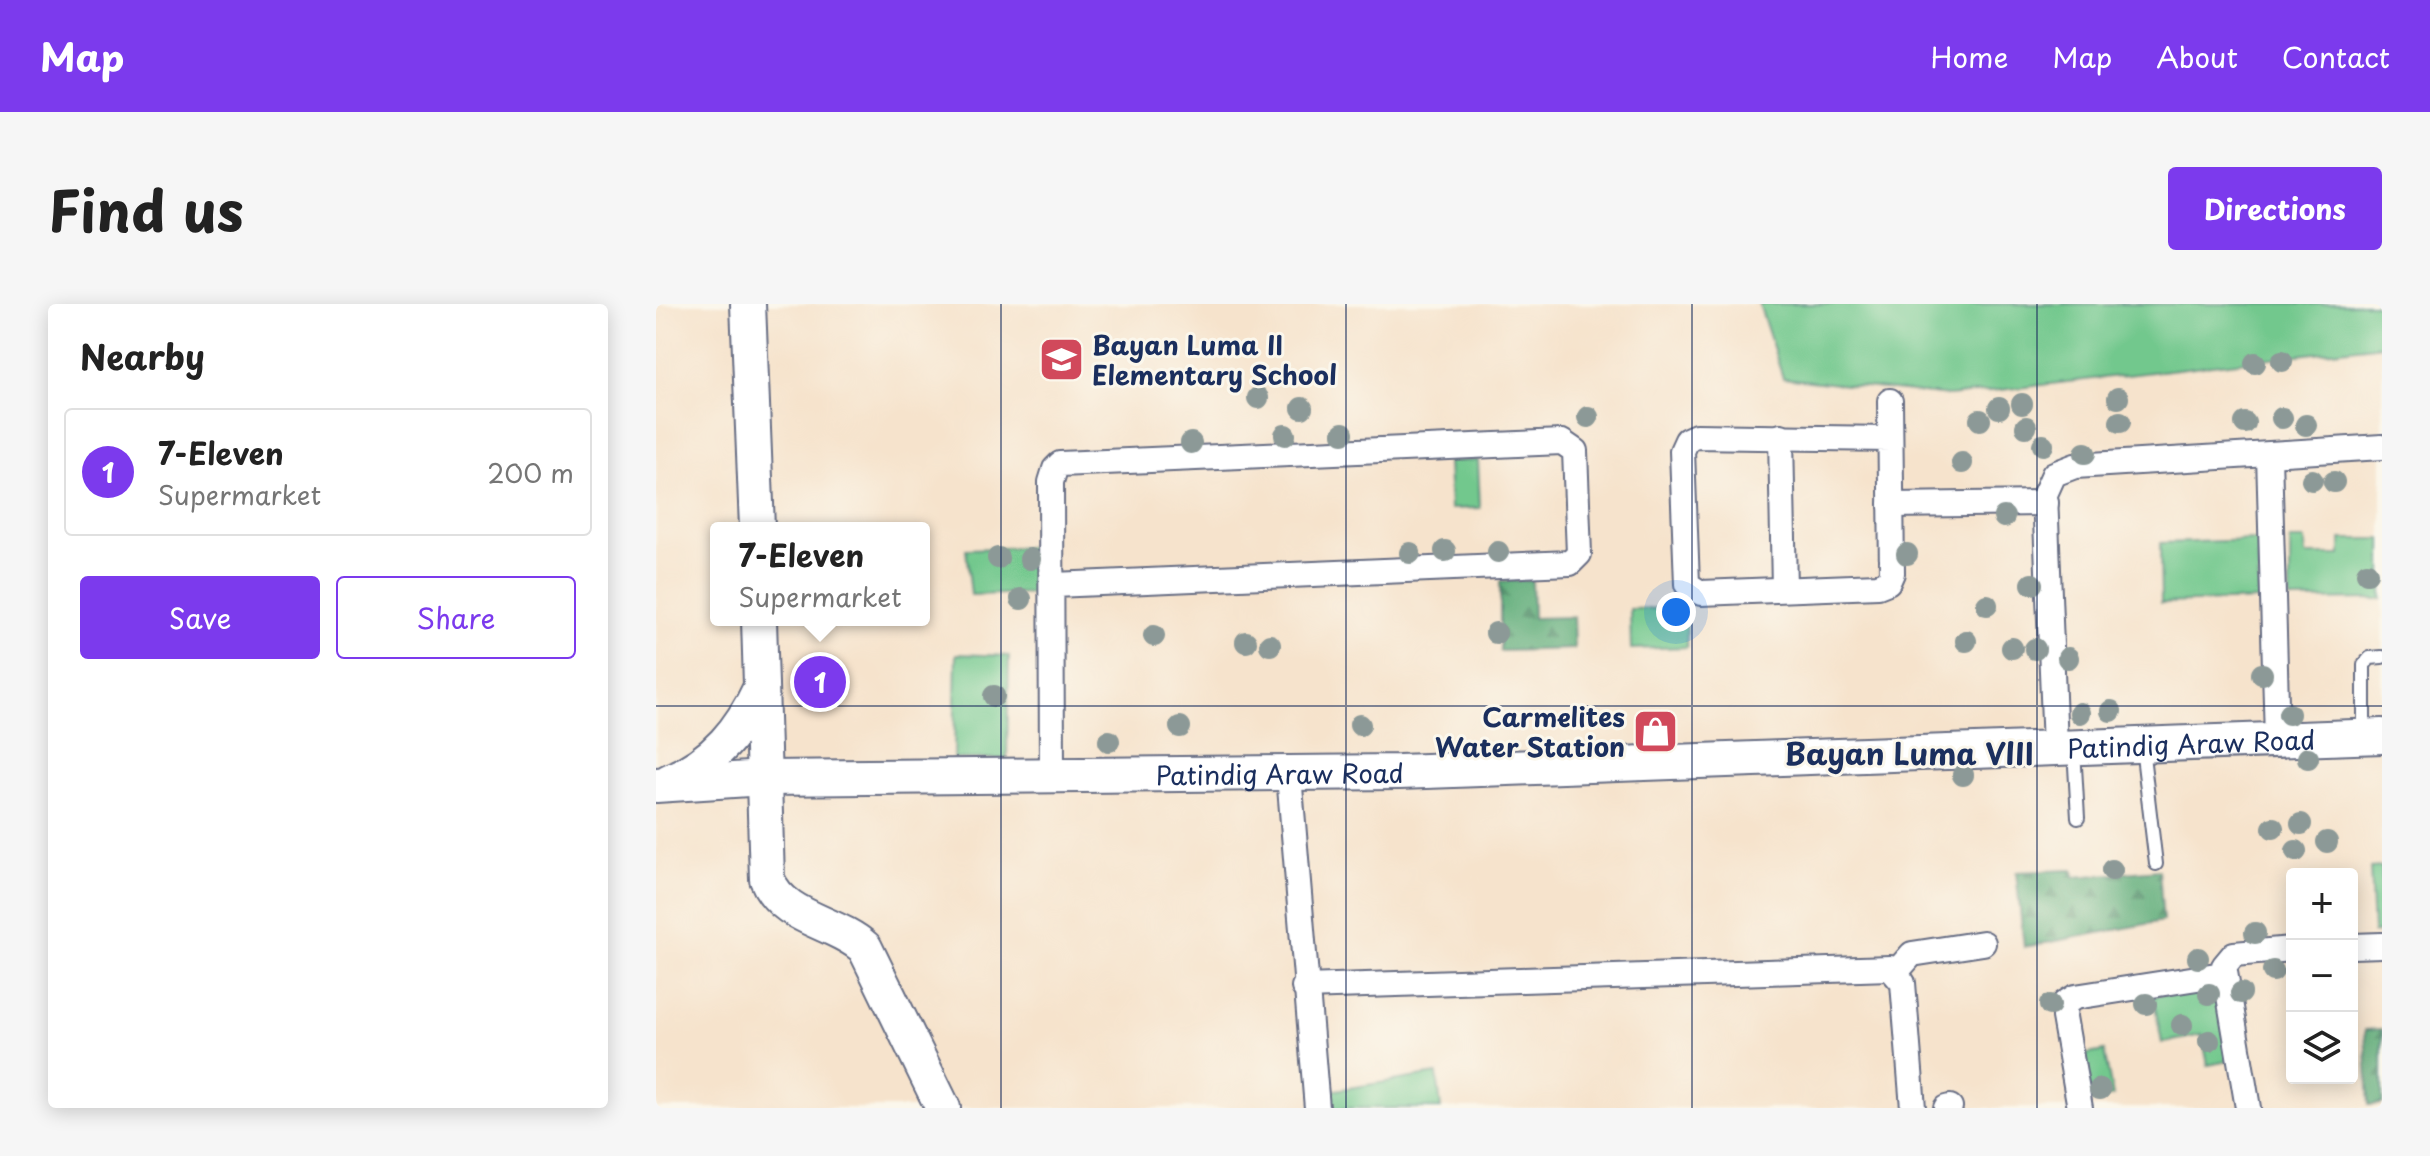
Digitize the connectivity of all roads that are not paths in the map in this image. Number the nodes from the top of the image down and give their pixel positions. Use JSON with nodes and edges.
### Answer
{"nodes":[{"id":1,"x":748,"y":304,"type":"edge"},
{"id":2,"x":1890,"y":401,"type":"dead end"},
{"id":3,"x":1781,"y":436,"type":"junction"},
{"id":4,"x":1890,"y":439,"type":"junction"},
{"id":5,"x":2382,"y":447,"type":"edge"},
{"id":6,"x":2269,"y":455,"type":"junction"},
{"id":7,"x":2046,"y":503,"type":"junction"},
{"id":8,"x":1891,"y":505,"type":"junction"},
{"id":9,"x":757,"y":522,"type":"edge"},
{"id":10,"x":1054,"y":585,"type":"junction"},
{"id":11,"x":1784,"y":589,"type":"junction"},
{"id":12,"x":759,"y":626,"type":"edge"},
{"id":13,"x":2382,"y":657,"type":"edge"},
{"id":14,"x":761,"y":686,"type":"junction"},
{"id":15,"x":2373,"y":736,"type":"edge"},
{"id":16,"x":2277,"y":739,"type":"junction"},
{"id":17,"x":2142,"y":743,"type":"junction"},
{"id":18,"x":2064,"y":746,"type":"junction"},
{"id":19,"x":1289,"y":775,"type":"junction"},
{"id":20,"x":1052,"y":776,"type":"junction"},
{"id":21,"x":764,"y":778,"type":"junction"},
{"id":22,"x":658,"y":785,"type":"edge"},
{"id":23,"x":2078,"y":818,"type":"dead end"},
{"id":24,"x":2156,"y":864,"type":"dead end"},
{"id":25,"x":1983,"y":943,"type":"dead end"},
{"id":26,"x":2382,"y":945,"type":"edge"},
{"id":27,"x":2358,"y":946,"type":"edge"},
{"id":28,"x":2286,"y":950,"type":"edge"},
{"id":29,"x":1897,"y":971,"type":"junction"},
{"id":30,"x":2223,"y":974,"type":"junction"},
{"id":31,"x":1304,"y":987,"type":"junction"},
{"id":32,"x":943,"y":1108,"type":"edge"},
{"id":33,"x":1317,"y":1108,"type":"edge"},
{"id":34,"x":1913,"y":1108,"type":"edge"},
{"id":35,"x":2080,"y":1108,"type":"edge"},
{"id":36,"x":2248,"y":1108,"type":"edge"}],
"edges":[{"from":1,"to":9,"type":"main road"},
{"from":2,"to":4,"type":"street"},
{"from":3,"to":4,"type":"street"},
{"from":3,"to":11,"type":"street"},
{"from":3,"to":11,"type":"street"},
{"from":4,"to":8,"type":"street"},
{"from":5,"to":6,"type":"street"},
{"from":6,"to":7,"type":"street"},
{"from":6,"to":16,"type":"street"},
{"from":7,"to":8,"type":"street"},
{"from":7,"to":18,"type":"street"},
{"from":8,"to":11,"type":"street"},
{"from":10,"to":10,"type":"street"},
{"from":10,"to":20,"type":"street"},
{"from":12,"to":14,"type":"main road"},
{"from":13,"to":15,"type":"lane"},
{"from":14,"to":21,"type":"main road"},
{"from":14,"to":22,"type":"main road"},
{"from":15,"to":16,"type":"main road","name":"Patindig Araw Road"},
{"from":16,"to":17,"type":"main road","name":"Patindig Araw Road"},
{"from":17,"to":18,"type":"main road","name":"Patindig Araw Road"},
{"from":17,"to":24,"type":"lane"},
{"from":18,"to":19,"type":"main road","name":"Patindig Araw Road"},
{"from":18,"to":23,"type":"lane"},
{"from":19,"to":20,"type":"main road","name":"Patindig Araw Road"},
{"from":19,"to":31,"type":"street"},
{"from":20,"to":21,"type":"main road","name":"Patindig Araw Road"},
{"from":21,"to":22,"type":"main road","name":"Patindig Araw Road"},
{"from":21,"to":32,"type":"main road"},
{"from":25,"to":29,"type":"street"},
{"from":26,"to":27,"type":"street"},
{"from":28,"to":30,"type":"street"},
{"from":29,"to":31,"type":"street"},
{"from":29,"to":34,"type":"street"},
{"from":30,"to":35,"type":"street"},
{"from":30,"to":36,"type":"street"},
{"from":31,"to":33,"type":"street"}]}
